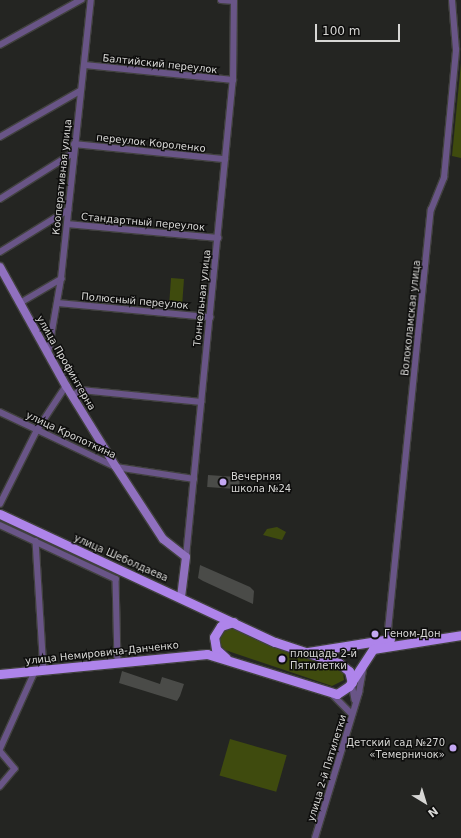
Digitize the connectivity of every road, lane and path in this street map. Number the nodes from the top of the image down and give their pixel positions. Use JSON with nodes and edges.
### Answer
{"nodes":[{"id":1,"x":81,"y":0,"type":"edge"},
{"id":2,"x":91,"y":0,"type":"edge"},
{"id":3,"x":220,"y":0,"type":"edge"},
{"id":4,"x":452,"y":0,"type":"edge"},
{"id":5,"x":234,"y":1,"type":"edge"},
{"id":6,"x":0,"y":45,"type":"edge"},
{"id":7,"x":85,"y":65,"type":"junction"},
{"id":8,"x":233,"y":80,"type":"junction"},
{"id":9,"x":80,"y":91,"type":"junction"},
{"id":10,"x":0,"y":137,"type":"edge"},
{"id":11,"x":74,"y":144,"type":"junction"},
{"id":12,"x":73,"y":153,"type":"junction"},
{"id":13,"x":225,"y":159,"type":"junction"},
{"id":14,"x":0,"y":199,"type":"edge"},
{"id":15,"x":68,"y":210,"type":"junction"},
{"id":16,"x":67,"y":224,"type":"junction"},
{"id":17,"x":218,"y":238,"type":"junction"},
{"id":18,"x":0,"y":252,"type":"edge"},
{"id":19,"x":0,"y":267,"type":"edge"},
{"id":20,"x":61,"y":279,"type":"junction"},
{"id":21,"x":20,"y":303,"type":"junction"},
{"id":22,"x":58,"y":303,"type":"junction"},
{"id":23,"x":210,"y":317,"type":"junction"},
{"id":24,"x":48,"y":354,"type":"junction"},
{"id":25,"x":66,"y":386,"type":"junction"},
{"id":26,"x":72,"y":396,"type":"junction"},
{"id":27,"x":201,"y":402,"type":"junction"},
{"id":28,"x":0,"y":412,"type":"edge"},
{"id":29,"x":37,"y":430,"type":"junction"},
{"id":30,"x":116,"y":467,"type":"junction"},
{"id":31,"x":194,"y":478,"type":"junction"},
{"id":32,"x":0,"y":504,"type":"edge"},
{"id":33,"x":0,"y":514,"type":"edge"},
{"id":34,"x":0,"y":525,"type":"edge"},
{"id":35,"x":36,"y":541,"type":"junction"},
{"id":36,"x":186,"y":557,"type":"junction"},
{"id":37,"x":181,"y":597,"type":"junction"},
{"id":38,"x":233,"y":622,"type":"junction"},
{"id":39,"x":461,"y":629,"type":"edge"},
{"id":40,"x":461,"y":635,"type":"edge"},
{"id":41,"x":384,"y":642,"type":"junction"},
{"id":42,"x":305,"y":653,"type":"junction"},
{"id":43,"x":227,"y":658,"type":"junction"},
{"id":44,"x":118,"y":662,"type":"junction"},
{"id":45,"x":362,"y":662,"type":"junction"},
{"id":46,"x":39,"y":670,"type":"junction"},
{"id":47,"x":0,"y":674,"type":"edge"},
{"id":48,"x":352,"y":684,"type":"junction"},
{"id":49,"x":332,"y":694,"type":"junction"},
{"id":50,"x":356,"y":702,"type":"junction"},
{"id":51,"x":352,"y":714,"type":"junction"},
{"id":52,"x":0,"y":750,"type":"edge"},
{"id":53,"x":0,"y":787,"type":"edge"},
{"id":54,"x":316,"y":838,"type":"edge"}],
"edges":[{"from":1,"to":6,"type":"street"},
{"from":2,"to":7,"type":"street","name":"Кооперативная улица"},
{"from":3,"to":5,"type":"street"},
{"from":4,"to":41,"type":"street","name":"Волоколамская улица"},
{"from":5,"to":8,"type":"street","name":"Тоннельная улица"},
{"from":7,"to":8,"type":"street","name":"Балтийский переулок"},
{"from":7,"to":9,"type":"street","name":"Кооперативная улица"},
{"from":8,"to":13,"type":"street","name":"Тоннельная улица"},
{"from":9,"to":10,"type":"street"},
{"from":9,"to":11,"type":"street","name":"Кооперативная улица"},
{"from":11,"to":12,"type":"street","name":"Кооперативная улица"},
{"from":11,"to":13,"type":"street","name":"переулок Короленко"},
{"from":12,"to":14,"type":"street"},
{"from":12,"to":15,"type":"street","name":"Кооперативная улица"},
{"from":13,"to":17,"type":"street","name":"Тоннельная улица"},
{"from":15,"to":16,"type":"street","name":"Кооперативная улица"},
{"from":15,"to":18,"type":"street","name":"Стандартный переулок"},
{"from":16,"to":17,"type":"street","name":"Стандартный переулок"},
{"from":16,"to":20,"type":"street","name":"Кооперативная улица"},
{"from":17,"to":23,"type":"street","name":"Тоннельная улица"},
{"from":19,"to":21,"type":"street","name":"улица Профинтерна"},
{"from":20,"to":21,"type":"street"},
{"from":20,"to":22,"type":"street","name":"Кооперативная улица"},
{"from":21,"to":24,"type":"street","name":"улица Профинтерна"},
{"from":22,"to":23,"type":"street","name":"Полюсный переулок"},
{"from":22,"to":24,"type":"street","name":"Кооперативная улица"},
{"from":23,"to":27,"type":"street","name":"Тоннельная улица"},
{"from":24,"to":25,"type":"street","name":"улица Профинтерна"},
{"from":25,"to":26,"type":"street","name":"улица Профинтерна"},
{"from":25,"to":29,"type":"street"},
{"from":26,"to":27,"type":"street"},
{"from":26,"to":30,"type":"street","name":"улица Профинтерна"},
{"from":27,"to":31,"type":"street","name":"Тоннельная улица"},
{"from":28,"to":29,"type":"street","name":"улица Кропоткина"},
{"from":29,"to":30,"type":"street","name":"улица Кропоткина"},
{"from":29,"to":32,"type":"street"},
{"from":30,"to":31,"type":"street"},
{"from":30,"to":36,"type":"street","name":"улица Кропоткина"},
{"from":31,"to":36,"type":"street","name":"Тоннельная улица"},
{"from":33,"to":37,"type":"main road","name":"улица Шеболдаева"},
{"from":34,"to":35,"type":"street"},
{"from":35,"to":44,"type":"street"},
{"from":35,"to":46,"type":"street"},
{"from":36,"to":37,"type":"street","name":"Тоннельная улица"},
{"from":37,"to":38,"type":"main road","name":"улица Шеболдаева"},
{"from":38,"to":42,"type":"main road"},
{"from":38,"to":43,"type":"main road"},
{"from":39,"to":41,"type":"main road"},
{"from":40,"to":41,"type":"main road"},
{"from":41,"to":42,"type":"main road"},
{"from":41,"to":45,"type":"main road"},
{"from":42,"to":48,"type":"main road"},
{"from":43,"to":44,"type":"main road","name":"улица Немировича-Данченко"},
{"from":43,"to":49,"type":"main road"},
{"from":44,"to":46,"type":"main road","name":"улица Немировича-Данченко"},
{"from":45,"to":48,"type":"main road"},
{"from":45,"to":50,"type":"street","name":"улица 2-й Пятилетки"},
{"from":46,"to":47,"type":"main road","name":"улица Немировича-Данченко"},
{"from":46,"to":52,"type":"street"},
{"from":48,"to":49,"type":"main road"},
{"from":48,"to":50,"type":"street"},
{"from":49,"to":51,"type":"street"},
{"from":50,"to":51,"type":"street","name":"улица 2-й Пятилетки"},
{"from":51,"to":54,"type":"street","name":"улица 2-й Пятилетки"},
{"from":52,"to":53,"type":"street"}]}
